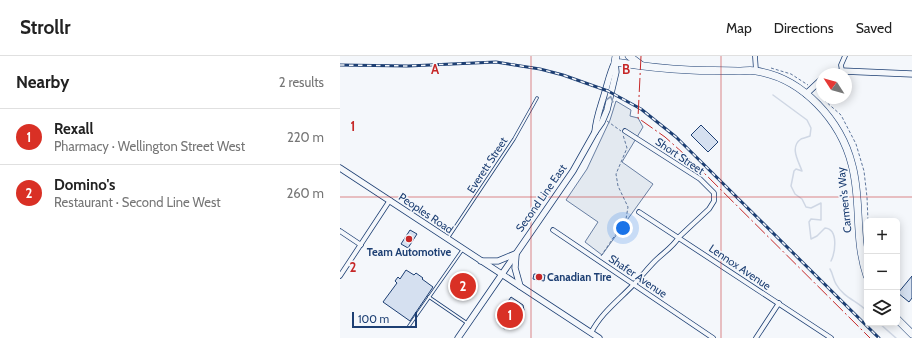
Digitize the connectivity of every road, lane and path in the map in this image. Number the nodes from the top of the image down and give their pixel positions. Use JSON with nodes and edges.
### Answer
{"nodes":[{"id":1,"x":629,"y":56,"type":"edge"},
{"id":2,"x":755,"y":56,"type":"edge"},
{"id":3,"x":845,"y":56,"type":"edge"},
{"id":4,"x":615,"y":59,"type":"edge"},
{"id":5,"x":645,"y":67,"type":"junction"},
{"id":6,"x":766,"y":68,"type":"dead end"},
{"id":7,"x":842,"y":68,"type":"edge"},
{"id":8,"x":756,"y":71,"type":"junction"},
{"id":9,"x":852,"y":71,"type":"edge"},
{"id":10,"x":912,"y":74,"type":"edge"},
{"id":11,"x":816,"y":85,"type":"edge"},
{"id":12,"x":809,"y":91,"type":"junction"},
{"id":13,"x":537,"y":98,"type":"dead end"},
{"id":14,"x":606,"y":121,"type":"dead end"},
{"id":15,"x":625,"y":131,"type":"dead end"},
{"id":16,"x":340,"y":168,"type":"edge"},
{"id":17,"x":390,"y":200,"type":"junction"},
{"id":18,"x":639,"y":212,"type":"dead end"},
{"id":19,"x":553,"y":230,"type":"dead end"},
{"id":20,"x":340,"y":231,"type":"edge"},
{"id":21,"x":679,"y":237,"type":"junction"},
{"id":22,"x":447,"y":239,"type":"junction"},
{"id":23,"x":361,"y":245,"type":"junction"},
{"id":24,"x":463,"y":249,"type":"junction"},
{"id":25,"x":516,"y":254,"type":"junction"},
{"id":26,"x":601,"y":256,"type":"dead end"},
{"id":27,"x":480,"y":261,"type":"junction"},
{"id":28,"x":864,"y":266,"type":"edge"},
{"id":29,"x":502,"y":274,"type":"junction"},
{"id":30,"x":340,"y":276,"type":"edge"},
{"id":31,"x":634,"y":284,"type":"junction"},
{"id":32,"x":520,"y":286,"type":"junction"},
{"id":33,"x":429,"y":297,"type":"junction"},
{"id":34,"x":779,"y":303,"type":"junction"},
{"id":35,"x":900,"y":321,"type":"edge"},
{"id":36,"x":468,"y":324,"type":"junction"},
{"id":37,"x":409,"y":326,"type":"dead end"},
{"id":38,"x":591,"y":333,"type":"junction"},
{"id":39,"x":912,"y":334,"type":"edge"},
{"id":40,"x":458,"y":338,"type":"edge"},
{"id":41,"x":599,"y":338,"type":"edge"},
{"id":42,"x":713,"y":338,"type":"edge"},
{"id":43,"x":756,"y":338,"type":"edge"},
{"id":44,"x":831,"y":338,"type":"edge"}],
"edges":[{"from":1,"to":5,"type":"highway"},
{"from":2,"to":8,"type":"street"},
{"from":3,"to":7,"type":"street"},
{"from":4,"to":5,"type":"highway","name":"Carmen's Way"},
{"from":4,"to":25,"type":"main road","name":"Second Line East"},
{"from":5,"to":8,"type":"highway","name":"Carmen's Way"},
{"from":6,"to":12,"type":"path"},
{"from":8,"to":12,"type":"highway","name":"Carmen's Way"},
{"from":9,"to":10,"type":"main road"},
{"from":11,"to":12,"type":"main road"},
{"from":12,"to":28,"type":"highway","name":"Carmen's Way"},
{"from":13,"to":22,"type":"lane","name":"Everett Street"},
{"from":14,"to":26,"type":"path"},
{"from":15,"to":21,"type":"street","name":"Short Street"},
{"from":16,"to":17,"type":"main road","name":"Peoples Road"},
{"from":17,"to":22,"type":"main road","name":"Peoples Road"},
{"from":17,"to":23,"type":"street"},
{"from":18,"to":21,"type":"street","name":"Lennox Avenue"},
{"from":19,"to":31,"type":"street","name":"Shafer Avenue"},
{"from":20,"to":23,"type":"street"},
{"from":21,"to":31,"type":"street"},
{"from":21,"to":34,"type":"street","name":"Lennox Avenue"},
{"from":22,"to":24,"type":"main road","name":"Peoples Road"},
{"from":23,"to":30,"type":"street"},
{"from":24,"to":27,"type":"main road","name":"Peoples Road"},
{"from":24,"to":33,"type":"lane"},
{"from":25,"to":27,"type":"main road"},
{"from":25,"to":29,"type":"main road","name":"Second Line East"},
{"from":25,"to":32,"type":"main road"},
{"from":27,"to":29,"type":"main road","name":"Peoples Road"},
{"from":29,"to":32,"type":"main road","name":"Peoples Road"},
{"from":29,"to":36,"type":"main road","name":"Second Line East"},
{"from":31,"to":38,"type":"street"},
{"from":31,"to":42,"type":"street","name":"Shafer Avenue"},
{"from":32,"to":38,"type":"main road","name":"Peoples Road"},
{"from":33,"to":36,"type":"lane"},
{"from":33,"to":37,"type":"lane"},
{"from":34,"to":43,"type":"street"},
{"from":34,"to":44,"type":"street","name":"Lennox Avenue"},
{"from":35,"to":39,"type":"highway"},
{"from":36,"to":40,"type":"main road","name":"Second Line East"},
{"from":38,"to":41,"type":"main road","name":"Peoples Road"}]}
